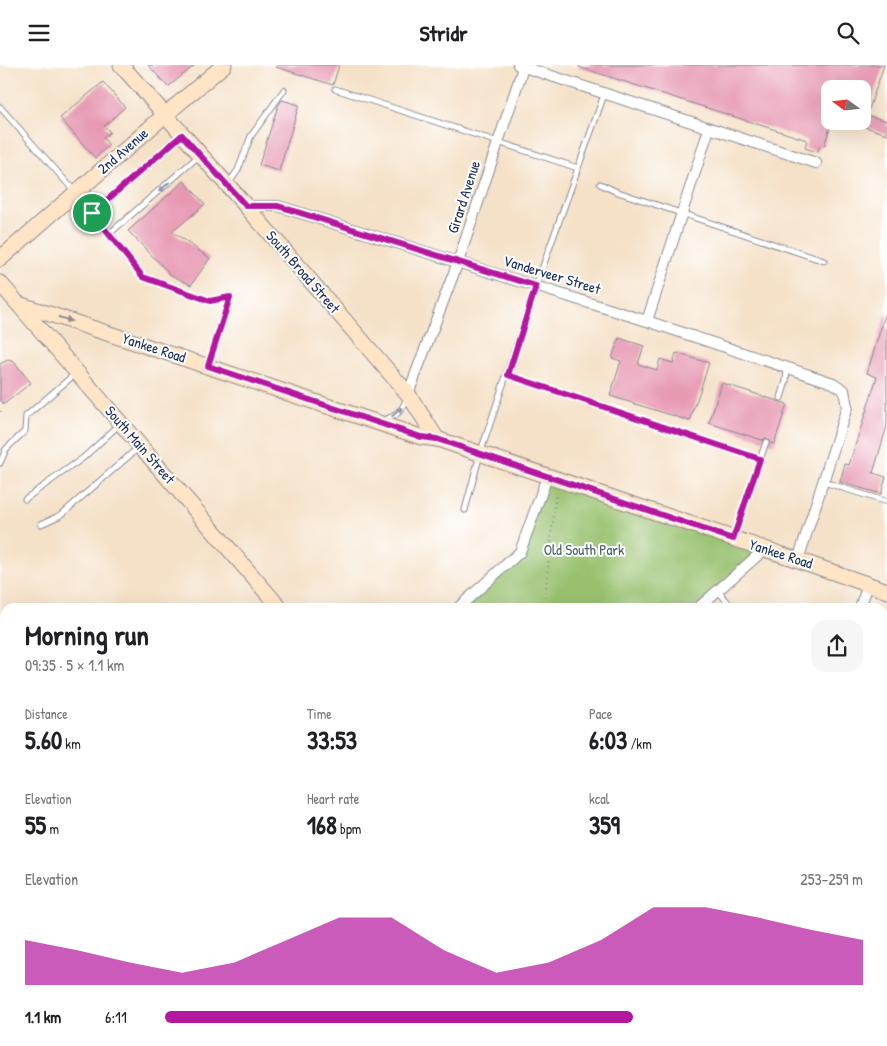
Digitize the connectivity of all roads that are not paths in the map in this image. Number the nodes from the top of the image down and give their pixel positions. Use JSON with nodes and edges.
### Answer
{"nodes":[{"id":1,"x":121,"y":65,"type":"edge"},
{"id":2,"x":224,"y":65,"type":"edge"},
{"id":3,"x":521,"y":66,"type":"edge"},
{"id":4,"x":335,"y":89,"type":"dead end"},
{"id":5,"x":284,"y":90,"type":"dead end"},
{"id":6,"x":604,"y":95,"type":"junction"},
{"id":7,"x":0,"y":107,"type":"edge"},
{"id":8,"x":165,"y":115,"type":"junction"},
{"id":9,"x":709,"y":129,"type":"junction"},
{"id":10,"x":182,"y":135,"type":"junction"},
{"id":11,"x":498,"y":142,"type":"junction"},
{"id":12,"x":200,"y":155,"type":"junction"},
{"id":13,"x":816,"y":163,"type":"dead end"},
{"id":14,"x":578,"y":168,"type":"junction"},
{"id":15,"x":600,"y":184,"type":"dead end"},
{"id":16,"x":227,"y":185,"type":"junction"},
{"id":17,"x":76,"y":193,"type":"junction"},
{"id":18,"x":246,"y":206,"type":"junction"},
{"id":19,"x":92,"y":213,"type":"junction"},
{"id":20,"x":682,"y":213,"type":"junction"},
{"id":21,"x":109,"y":234,"type":"junction"},
{"id":22,"x":0,"y":259,"type":"edge"},
{"id":23,"x":824,"y":261,"type":"dead end"},
{"id":24,"x":458,"y":262,"type":"junction"},
{"id":25,"x":0,"y":283,"type":"edge"},
{"id":26,"x":536,"y":286,"type":"junction"},
{"id":27,"x":19,"y":304,"type":"junction"},
{"id":28,"x":648,"y":321,"type":"junction"},
{"id":29,"x":208,"y":366,"type":"junction"},
{"id":30,"x":787,"y":369,"type":"junction"},
{"id":31,"x":77,"y":372,"type":"junction"},
{"id":32,"x":508,"y":375,"type":"junction"},
{"id":33,"x":408,"y":394,"type":"junction"},
{"id":34,"x":780,"y":398,"type":"dead end"},
{"id":35,"x":378,"y":422,"type":"junction"},
{"id":36,"x":121,"y":423,"type":"junction"},
{"id":37,"x":437,"y":439,"type":"junction"},
{"id":38,"x":766,"y":441,"type":"dead end"},
{"id":39,"x":140,"y":446,"type":"junction"},
{"id":40,"x":480,"y":454,"type":"junction"},
{"id":41,"x":760,"y":459,"type":"junction"},
{"id":42,"x":0,"y":463,"type":"edge"},
{"id":43,"x":547,"y":477,"type":"junction"},
{"id":44,"x":823,"y":481,"type":"junction"},
{"id":45,"x":25,"y":499,"type":"dead end"},
{"id":46,"x":887,"y":502,"type":"edge"},
{"id":47,"x":464,"y":510,"type":"dead end"},
{"id":48,"x":41,"y":524,"type":"dead end"},
{"id":49,"x":733,"y":539,"type":"junction"},
{"id":50,"x":765,"y":549,"type":"junction"},
{"id":51,"x":798,"y":559,"type":"junction"},
{"id":52,"x":868,"y":585,"type":"junction"},
{"id":53,"x":718,"y":591,"type":"junction"},
{"id":54,"x":887,"y":591,"type":"edge"},
{"id":55,"x":276,"y":603,"type":"edge"},
{"id":56,"x":463,"y":603,"type":"edge"},
{"id":57,"x":704,"y":603,"type":"edge"},
{"id":58,"x":728,"y":603,"type":"edge"},
{"id":59,"x":861,"y":603,"type":"edge"}],
"edges":[{"from":1,"to":8,"type":"street","name":"South Broad Street"},
{"from":2,"to":8,"type":"street","name":"2nd Avenue"},
{"from":3,"to":6,"type":"street"},
{"from":3,"to":11,"type":"street","name":"Girard Avenue"},
{"from":4,"to":11,"type":"lane"},
{"from":5,"to":16,"type":"lane"},
{"from":6,"to":9,"type":"street"},
{"from":6,"to":14,"type":"lane"},
{"from":7,"to":17,"type":"lane"},
{"from":8,"to":10,"type":"street","name":"South Broad Street"},
{"from":8,"to":17,"type":"street","name":"2nd Avenue"},
{"from":9,"to":13,"type":"street"},
{"from":9,"to":20,"type":"street"},
{"from":10,"to":12,"type":"street","name":"South Broad Street"},
{"from":10,"to":19,"type":"lane"},
{"from":11,"to":14,"type":"lane"},
{"from":11,"to":24,"type":"street","name":"Girard Avenue"},
{"from":12,"to":16,"type":"street","name":"South Broad Street"},
{"from":12,"to":21,"type":"lane","one_way":true},
{"from":14,"to":26,"type":"lane"},
{"from":15,"to":20,"type":"lane"},
{"from":16,"to":18,"type":"street","name":"South Broad Street"},
{"from":17,"to":19,"type":"lane"},
{"from":17,"to":22,"type":"street","name":"2nd Avenue"},
{"from":18,"to":24,"type":"street","name":"Vanderveer Street"},
{"from":18,"to":33,"type":"street","name":"South Broad Street"},
{"from":19,"to":21,"type":"lane"},
{"from":20,"to":23,"type":"lane"},
{"from":20,"to":28,"type":"street"},
{"from":21,"to":29,"type":"lane"},
{"from":24,"to":26,"type":"street","name":"Vanderveer Street"},
{"from":24,"to":33,"type":"street","name":"Girard Avenue"},
{"from":25,"to":27,"type":"street","name":"South Main Street"},
{"from":26,"to":28,"type":"street","name":"Vanderveer Street"},
{"from":26,"to":32,"type":"lane"},
{"from":27,"to":29,"type":"street","name":"Yankee Road","one_way":true},
{"from":27,"to":31,"type":"street","name":"South Main Street"},
{"from":28,"to":30,"type":"street","name":"Vanderveer Street"},
{"from":29,"to":35,"type":"street","name":"Yankee Road"},
{"from":30,"to":34,"type":"lane"},
{"from":30,"to":44,"type":"street","name":"Vanderveer Street"},
{"from":31,"to":36,"type":"street","name":"South Main Street"},
{"from":31,"to":42,"type":"lane"},
{"from":32,"to":40,"type":"lane"},
{"from":32,"to":41,"type":"lane"},
{"from":35,"to":33,"type":"lane","one_way":true},
{"from":33,"to":37,"type":"street","name":"South Broad Street"},
{"from":35,"to":37,"type":"street","name":"Yankee Road"},
{"from":36,"to":39,"type":"street","name":"South Main Street"},
{"from":36,"to":45,"type":"lane"},
{"from":37,"to":40,"type":"street","name":"Yankee Road"},
{"from":38,"to":41,"type":"lane"},
{"from":39,"to":48,"type":"lane"},
{"from":39,"to":55,"type":"street","name":"South Main Street"},
{"from":40,"to":43,"type":"street","name":"Yankee Road"},
{"from":40,"to":47,"type":"lane"},
{"from":41,"to":49,"type":"lane"},
{"from":43,"to":49,"type":"street","name":"Yankee Road"},
{"from":43,"to":56,"type":"street"},
{"from":44,"to":46,"type":"lane"},
{"from":44,"to":51,"type":"street"},
{"from":49,"to":50,"type":"street","name":"Yankee Road"},
{"from":50,"to":51,"type":"street","name":"Yankee Road"},
{"from":50,"to":53,"type":"street"},
{"from":51,"to":52,"type":"street","name":"Yankee Road"},
{"from":52,"to":54,"type":"street","name":"Yankee Road"},
{"from":52,"to":59,"type":"street"},
{"from":53,"to":57,"type":"street"},
{"from":53,"to":58,"type":"lane"}]}
